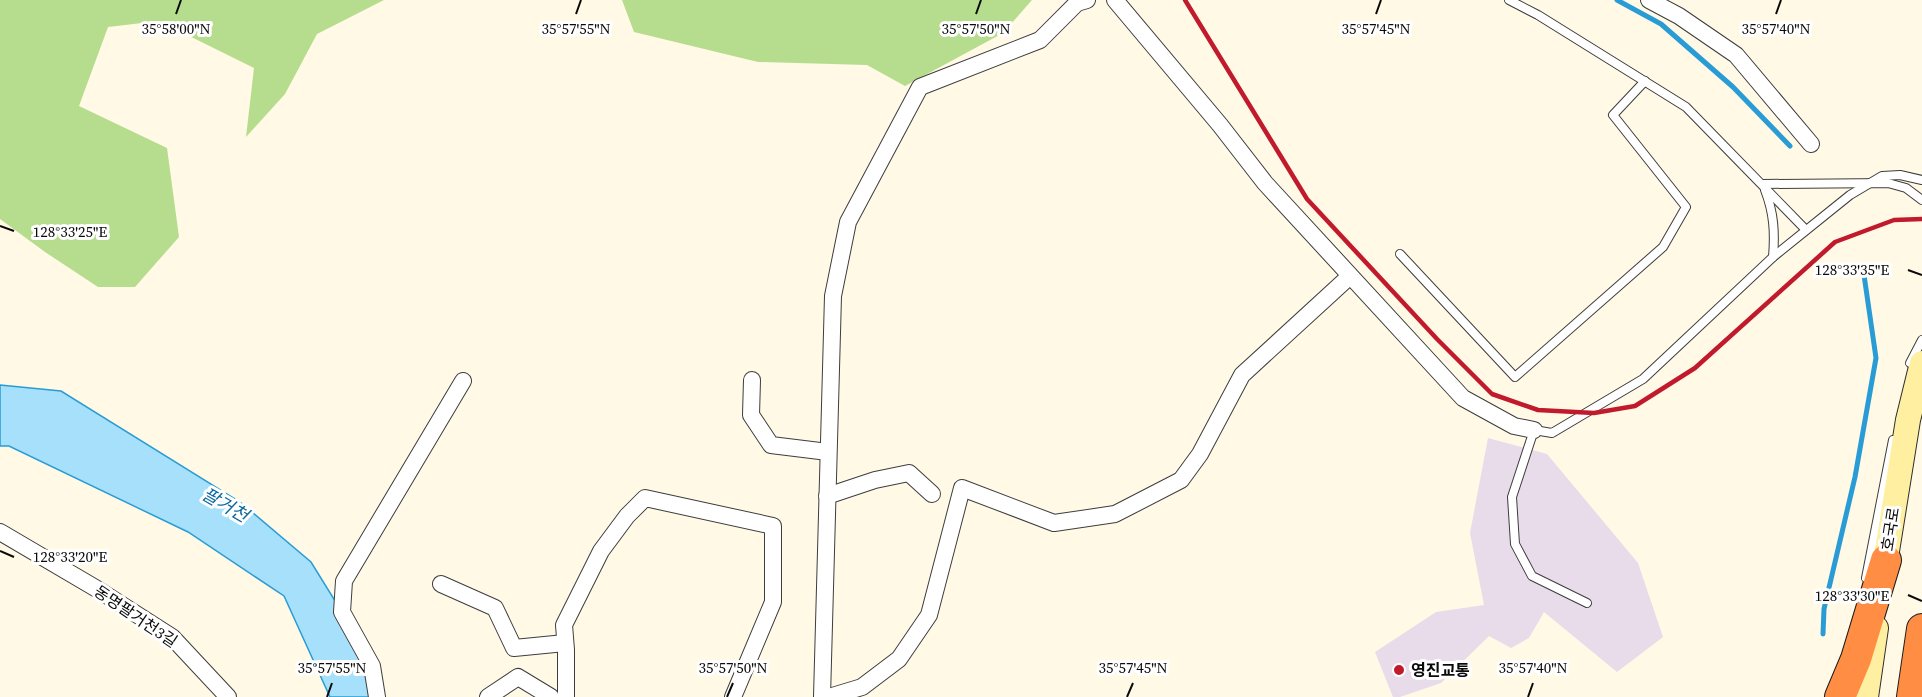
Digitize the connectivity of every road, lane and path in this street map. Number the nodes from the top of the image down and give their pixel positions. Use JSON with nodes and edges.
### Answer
{"nodes":[{"id":1,"x":1087,"y":0,"type":"edge"},
{"id":2,"x":1114,"y":0,"type":"edge"},
{"id":3,"x":1509,"y":0,"type":"edge"},
{"id":4,"x":1649,"y":0,"type":"edge"},
{"id":5,"x":1644,"y":81,"type":"junction"},
{"id":6,"x":1811,"y":144,"type":"dead end"},
{"id":7,"x":1922,"y":180,"type":"edge"},
{"id":8,"x":1763,"y":184,"type":"junction"},
{"id":9,"x":1869,"y":184,"type":"junction"},
{"id":10,"x":1922,"y":200,"type":"edge"},
{"id":11,"x":1806,"y":230,"type":"junction"},
{"id":12,"x":1400,"y":254,"type":"dead end"},
{"id":13,"x":1773,"y":257,"type":"junction"},
{"id":14,"x":1350,"y":276,"type":"junction"},
{"id":15,"x":1922,"y":340,"type":"edge"},
{"id":16,"x":1915,"y":368,"type":"edge"},
{"id":17,"x":752,"y":380,"type":"dead end"},
{"id":18,"x":463,"y":381,"type":"dead end"},
{"id":19,"x":1534,"y":430,"type":"junction"},
{"id":20,"x":1895,"y":431,"type":"dead end"},
{"id":21,"x":828,"y":452,"type":"junction"},
{"id":22,"x":932,"y":494,"type":"dead end"},
{"id":23,"x":827,"y":496,"type":"junction"},
{"id":24,"x":0,"y":532,"type":"edge"},
{"id":25,"x":1886,"y":560,"type":"junction"},
{"id":26,"x":441,"y":584,"type":"dead end"},
{"id":27,"x":1863,"y":591,"type":"dead end"},
{"id":28,"x":1587,"y":603,"type":"dead end"},
{"id":29,"x":1922,"y":629,"type":"edge"},
{"id":30,"x":565,"y":643,"type":"junction"},
{"id":31,"x":228,"y":697,"type":"edge"},
{"id":32,"x":377,"y":697,"type":"edge"},
{"id":33,"x":488,"y":697,"type":"edge"},
{"id":34,"x":551,"y":697,"type":"edge"},
{"id":35,"x":566,"y":697,"type":"edge"},
{"id":36,"x":733,"y":697,"type":"edge"},
{"id":37,"x":822,"y":697,"type":"edge"},
{"id":38,"x":829,"y":697,"type":"edge"},
{"id":39,"x":1840,"y":697,"type":"edge"},
{"id":40,"x":1866,"y":697,"type":"edge"},
{"id":41,"x":1912,"y":697,"type":"edge"}],
"edges":[{"from":1,"to":21,"type":"street"},
{"from":2,"to":14,"type":"street"},
{"from":3,"to":5,"type":"lane"},
{"from":4,"to":6,"type":"street"},
{"from":5,"to":8,"type":"lane"},
{"from":5,"to":12,"type":"lane"},
{"from":7,"to":9,"type":"lane"},
{"from":8,"to":9,"type":"lane"},
{"from":8,"to":11,"type":"lane"},
{"from":8,"to":13,"type":"lane"},
{"from":9,"to":10,"type":"lane"},
{"from":9,"to":11,"type":"lane"},
{"from":11,"to":13,"type":"lane"},
{"from":13,"to":19,"type":"lane"},
{"from":14,"to":19,"type":"street"},
{"from":14,"to":38,"type":"street"},
{"from":15,"to":16,"type":"lane"},
{"from":16,"to":25,"type":"main road","name":"호국로"},
{"from":17,"to":21,"type":"street"},
{"from":18,"to":32,"type":"street"},
{"from":19,"to":28,"type":"lane"},
{"from":20,"to":27,"type":"lane"},
{"from":21,"to":23,"type":"street"},
{"from":22,"to":23,"type":"street"},
{"from":23,"to":37,"type":"street"},
{"from":24,"to":31,"type":"street","name":"동명팔거천3길"},
{"from":25,"to":39,"type":"highway"},
{"from":25,"to":40,"type":"main road","name":"호국로"},
{"from":26,"to":30,"type":"street"},
{"from":29,"to":41,"type":"highway"},
{"from":30,"to":35,"type":"street"},
{"from":30,"to":36,"type":"street"},
{"from":33,"to":34,"type":"street"}]}
